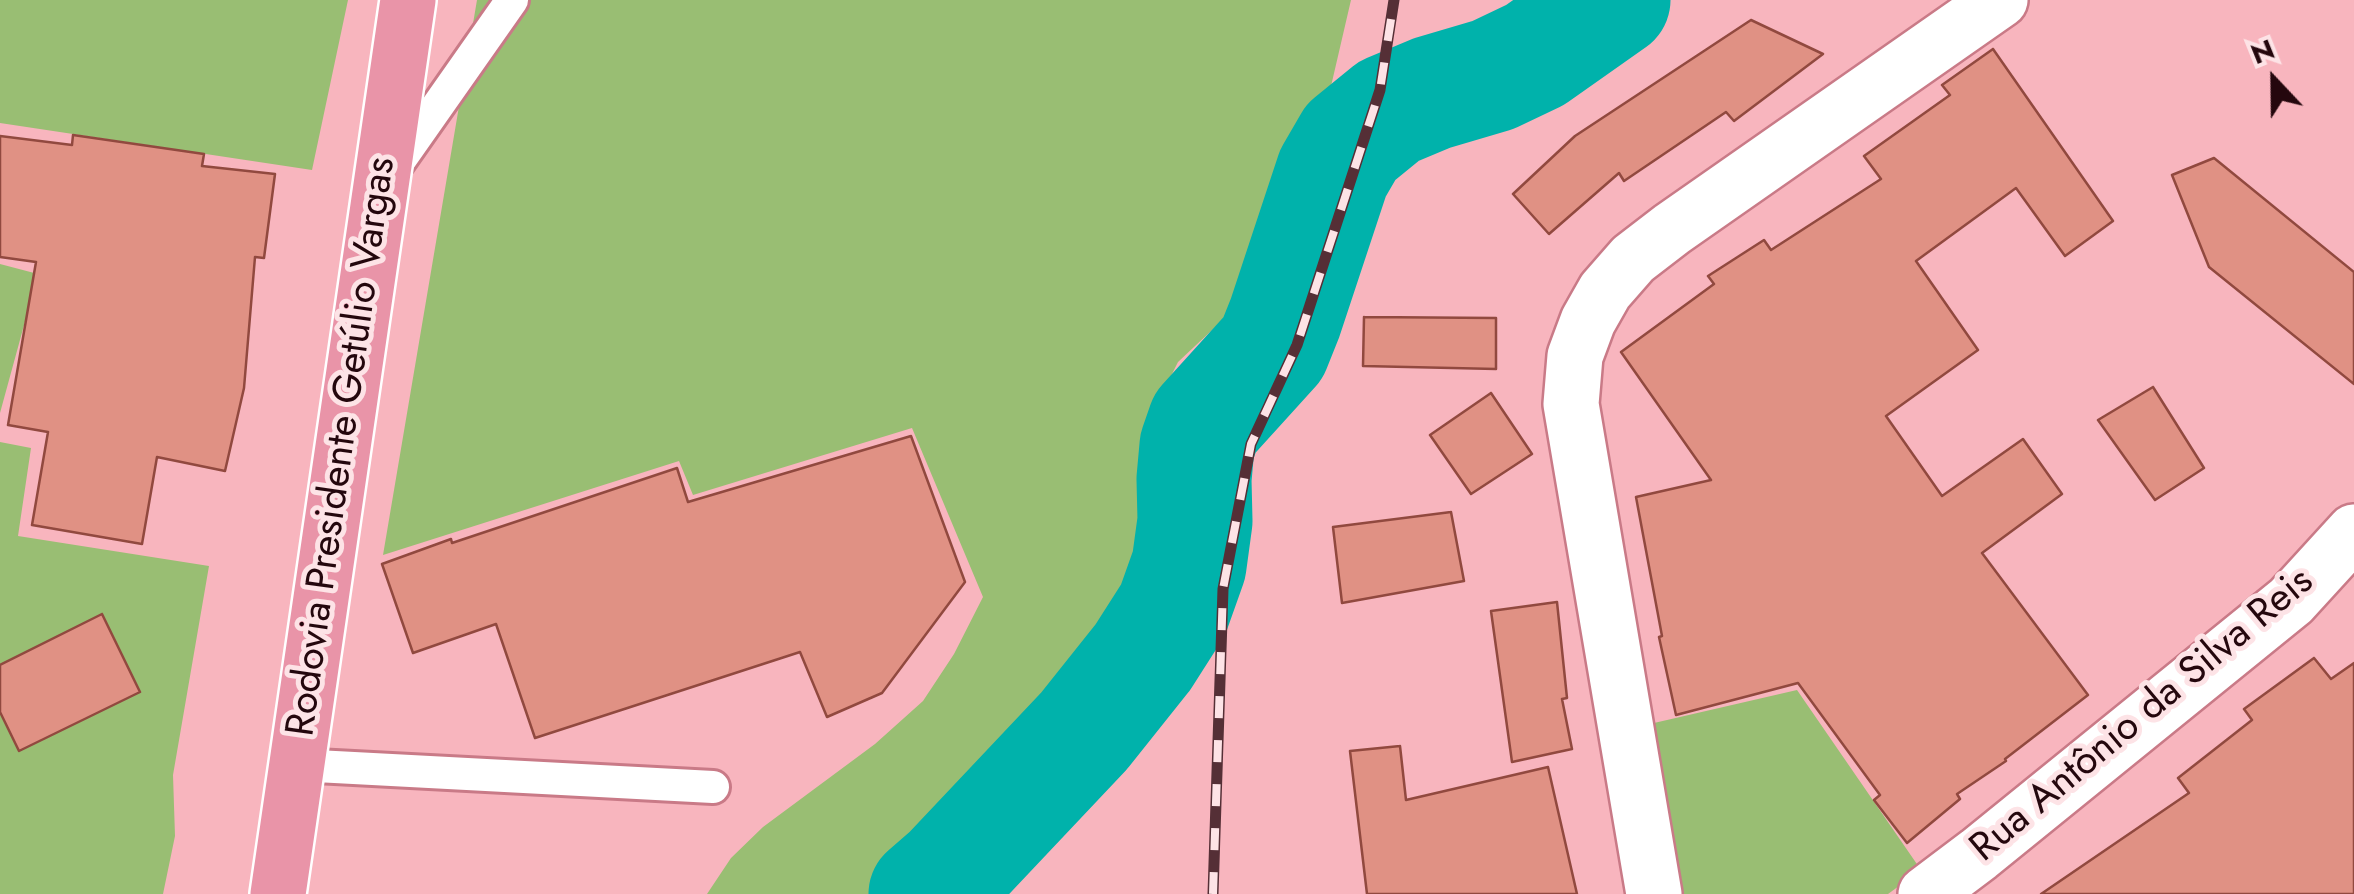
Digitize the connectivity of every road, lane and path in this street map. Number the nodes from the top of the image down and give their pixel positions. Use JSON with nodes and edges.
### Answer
{"nodes":[{"id":1,"x":408,"y":0,"type":"edge"},
{"id":2,"x":512,"y":0,"type":"edge"},
{"id":3,"x":2000,"y":0,"type":"edge"},
{"id":4,"x":381,"y":187,"type":"junction"},
{"id":5,"x":2354,"y":532,"type":"edge"},
{"id":6,"x":297,"y":765,"type":"junction"},
{"id":7,"x":713,"y":787,"type":"dead end"},
{"id":8,"x":278,"y":894,"type":"edge"},
{"id":9,"x":1654,"y":894,"type":"edge"},
{"id":10,"x":1926,"y":894,"type":"edge"}],
"edges":[{"from":1,"to":4,"type":"main road","name":"Rodovia Presidente Getúlio Vargas"},
{"from":2,"to":4,"type":"lane"},
{"from":3,"to":9,"type":"street"},
{"from":4,"to":6,"type":"main road","name":"Rodovia Presidente Getúlio Vargas"},
{"from":5,"to":10,"type":"street","name":"Rua Antônio da Silva Reis"},
{"from":6,"to":7,"type":"lane"},
{"from":6,"to":8,"type":"main road","name":"Rodovia Presidente Getúlio Vargas"}]}
